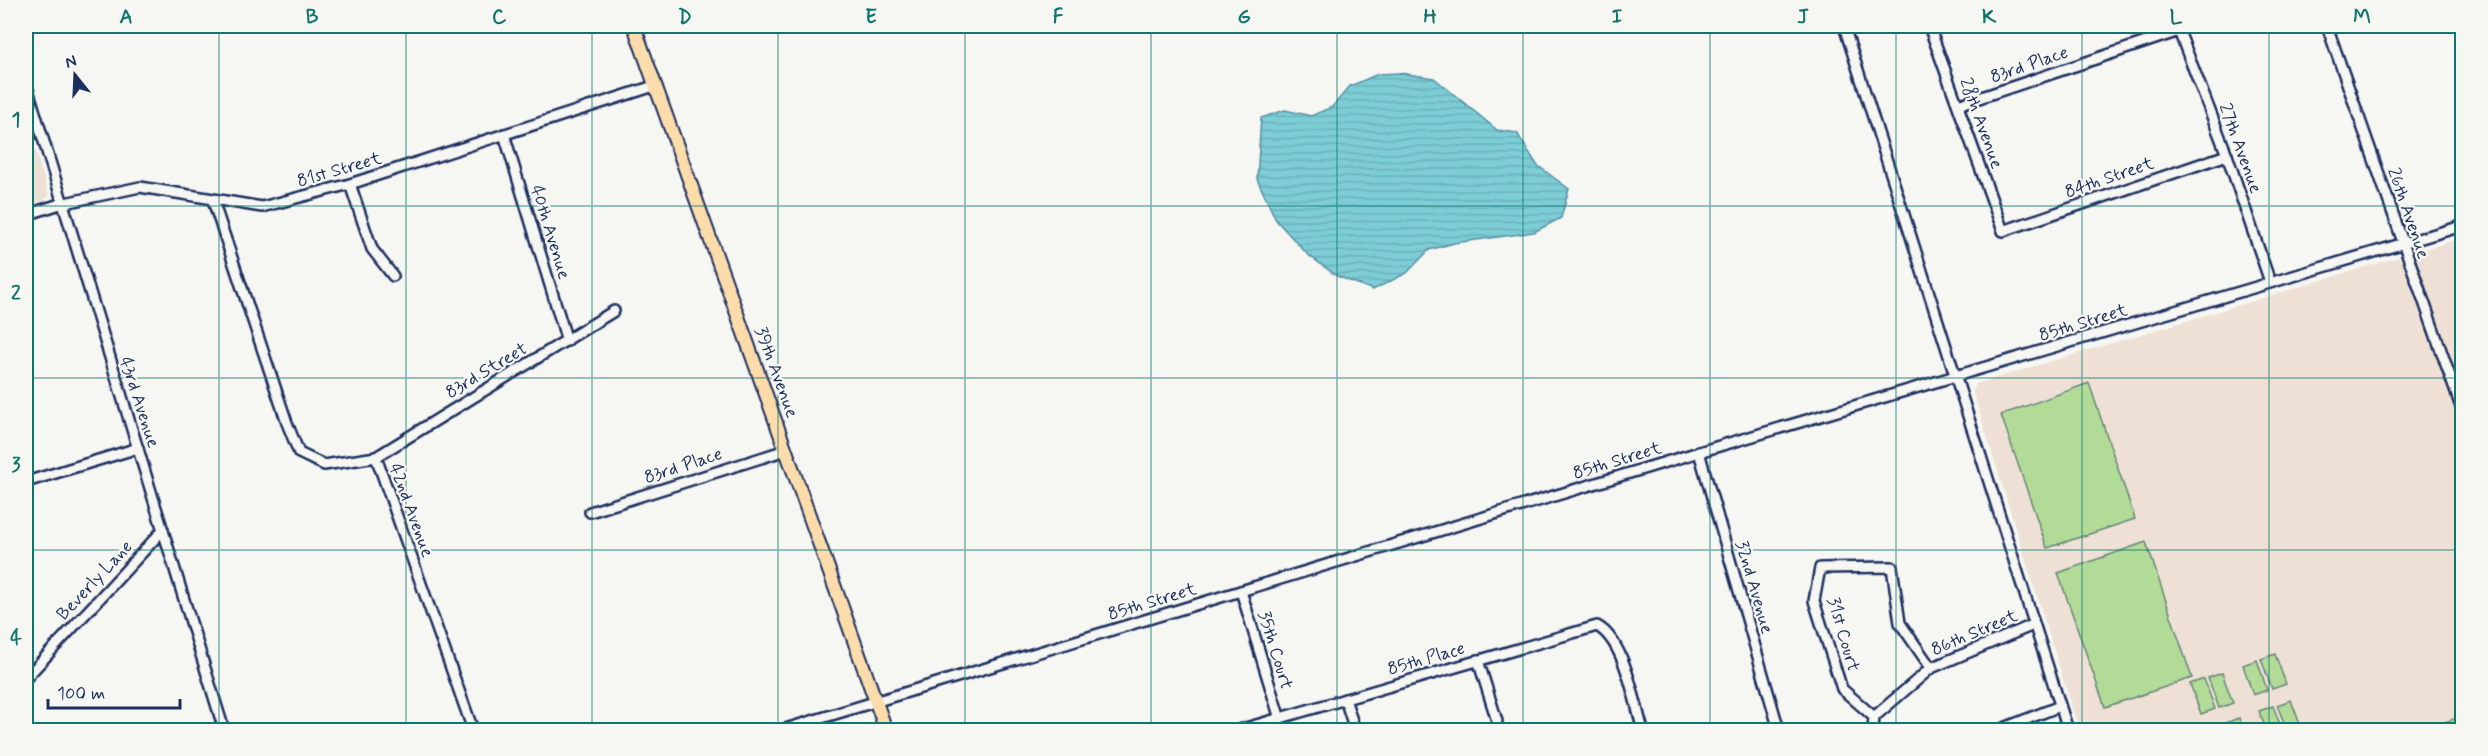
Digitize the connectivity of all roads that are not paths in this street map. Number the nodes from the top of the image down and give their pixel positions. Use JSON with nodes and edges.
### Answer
{"nodes":[{"id":1,"x":634,"y":26,"type":"edge"},
{"id":2,"x":1844,"y":26,"type":"edge"},
{"id":3,"x":1929,"y":26,"type":"edge"},
{"id":4,"x":2327,"y":26,"type":"edge"},
{"id":5,"x":2178,"y":28,"type":"edge"},
{"id":6,"x":26,"y":83,"type":"edge"},
{"id":7,"x":654,"y":86,"type":"junction"},
{"id":8,"x":1958,"y":105,"type":"junction"},
{"id":9,"x":504,"y":134,"type":"junction"},
{"id":10,"x":2227,"y":155,"type":"junction"},
{"id":11,"x":350,"y":184,"type":"junction"},
{"id":12,"x":213,"y":201,"type":"junction"},
{"id":13,"x":60,"y":204,"type":"junction"},
{"id":14,"x":26,"y":215,"type":"edge"},
{"id":15,"x":2463,"y":226,"type":"edge"},
{"id":16,"x":2003,"y":231,"type":"joint"},
{"id":17,"x":2402,"y":244,"type":"junction"},
{"id":18,"x":393,"y":276,"type":"dead end"},
{"id":19,"x":2270,"y":282,"type":"junction"},
{"id":20,"x":614,"y":310,"type":"dead end"},
{"id":21,"x":567,"y":341,"type":"junction"},
{"id":22,"x":1958,"y":377,"type":"junction"},
{"id":23,"x":2463,"y":410,"type":"edge"},
{"id":24,"x":138,"y":448,"type":"junction"},
{"id":25,"x":786,"y":450,"type":"junction"},
{"id":26,"x":1699,"y":452,"type":"junction"},
{"id":27,"x":376,"y":457,"type":"junction"},
{"id":28,"x":26,"y":482,"type":"edge"},
{"id":29,"x":590,"y":512,"type":"dead end"},
{"id":30,"x":163,"y":530,"type":"junction"},
{"id":31,"x":1241,"y":591,"type":"junction"},
{"id":32,"x":2033,"y":625,"type":"junction"},
{"id":33,"x":1478,"y":660,"type":"junction"},
{"id":34,"x":1931,"y":668,"type":"junction"},
{"id":35,"x":26,"y":678,"type":"edge"},
{"id":36,"x":1345,"y":699,"type":"junction"},
{"id":37,"x":876,"y":702,"type":"junction"},
{"id":38,"x":2060,"y":706,"type":"junction"},
{"id":39,"x":1874,"y":717,"type":"junction"},
{"id":40,"x":1280,"y":718,"type":"junction"},
{"id":41,"x":1497,"y":721,"type":"dead end"},
{"id":42,"x":224,"y":730,"type":"edge"},
{"id":43,"x":474,"y":730,"type":"edge"},
{"id":44,"x":782,"y":730,"type":"edge"},
{"id":45,"x":886,"y":730,"type":"edge"},
{"id":46,"x":1239,"y":730,"type":"edge"},
{"id":47,"x":1354,"y":730,"type":"edge"},
{"id":48,"x":1643,"y":730,"type":"edge"},
{"id":49,"x":1779,"y":730,"type":"edge"},
{"id":50,"x":1873,"y":730,"type":"edge"},
{"id":51,"x":1999,"y":730,"type":"edge"},
{"id":52,"x":2068,"y":730,"type":"edge"}],
"edges":[{"from":1,"to":7,"type":"main road","name":"39th Avenue"},
{"from":2,"to":22,"type":"street"},
{"from":3,"to":8,"type":"street","name":"28th Avenue"},
{"from":4,"to":17,"type":"street","name":"26th Avenue"},
{"from":5,"to":8,"type":"street","name":"83rd Place"},
{"from":5,"to":10,"type":"street","name":"27th Avenue"},
{"from":6,"to":13,"type":"street","name":"43rd Avenue"},
{"from":7,"to":9,"type":"street","name":"81st Street"},
{"from":7,"to":25,"type":"main road","name":"39th Avenue"},
{"from":8,"to":16,"type":"street","name":"28th Avenue"},
{"from":9,"to":11,"type":"street","name":"81st Street"},
{"from":9,"to":21,"type":"street","name":"40th Avenue"},
{"from":10,"to":16,"type":"street","name":"84th Street"},
{"from":10,"to":19,"type":"street","name":"27th Avenue"},
{"from":11,"to":12,"type":"street","name":"81st Street"},
{"from":11,"to":18,"type":"street"},
{"from":12,"to":13,"type":"street","name":"81st Street"},
{"from":12,"to":27,"type":"street","name":"42nd Avenue"},
{"from":13,"to":14,"type":"street","name":"81st Street"},
{"from":13,"to":24,"type":"street","name":"43rd Avenue"},
{"from":15,"to":17,"type":"street","name":"85th Street"},
{"from":17,"to":19,"type":"street","name":"85th Street"},
{"from":17,"to":23,"type":"street","name":"26th Avenue"},
{"from":19,"to":22,"type":"street","name":"85th Street"},
{"from":20,"to":21,"type":"street","name":"83rd Street"},
{"from":21,"to":27,"type":"street","name":"83rd Street"},
{"from":22,"to":26,"type":"street","name":"85th Street"},
{"from":22,"to":32,"type":"street"},
{"from":24,"to":28,"type":"street"},
{"from":24,"to":30,"type":"street","name":"43rd Avenue"},
{"from":25,"to":29,"type":"street","name":"83rd Place"},
{"from":25,"to":37,"type":"main road","name":"39th Avenue"},
{"from":26,"to":31,"type":"street","name":"85th Street"},
{"from":26,"to":49,"type":"street","name":"32nd Avenue"},
{"from":27,"to":43,"type":"street","name":"42nd Avenue"},
{"from":30,"to":35,"type":"street","name":"Beverly Lane"},
{"from":30,"to":42,"type":"street","name":"43rd Avenue"},
{"from":31,"to":37,"type":"street","name":"85th Street"},
{"from":31,"to":40,"type":"street","name":"35th Court"},
{"from":32,"to":34,"type":"street","name":"86th Street"},
{"from":32,"to":38,"type":"street"},
{"from":33,"to":36,"type":"street","name":"85th Place"},
{"from":33,"to":41,"type":"street"},
{"from":33,"to":48,"type":"street","name":"85th Place"},
{"from":34,"to":39,"type":"street","name":"86th Street"},
{"from":34,"to":39,"type":"street","name":"31st Court"},
{"from":36,"to":40,"type":"street","name":"85th Place"},
{"from":36,"to":47,"type":"street"},
{"from":37,"to":44,"type":"street","name":"85th Street"},
{"from":37,"to":45,"type":"main road","name":"39th Avenue"},
{"from":38,"to":51,"type":"street"},
{"from":38,"to":52,"type":"street"},
{"from":39,"to":50,"type":"street"},
{"from":40,"to":46,"type":"street","name":"85th Place"}]}
